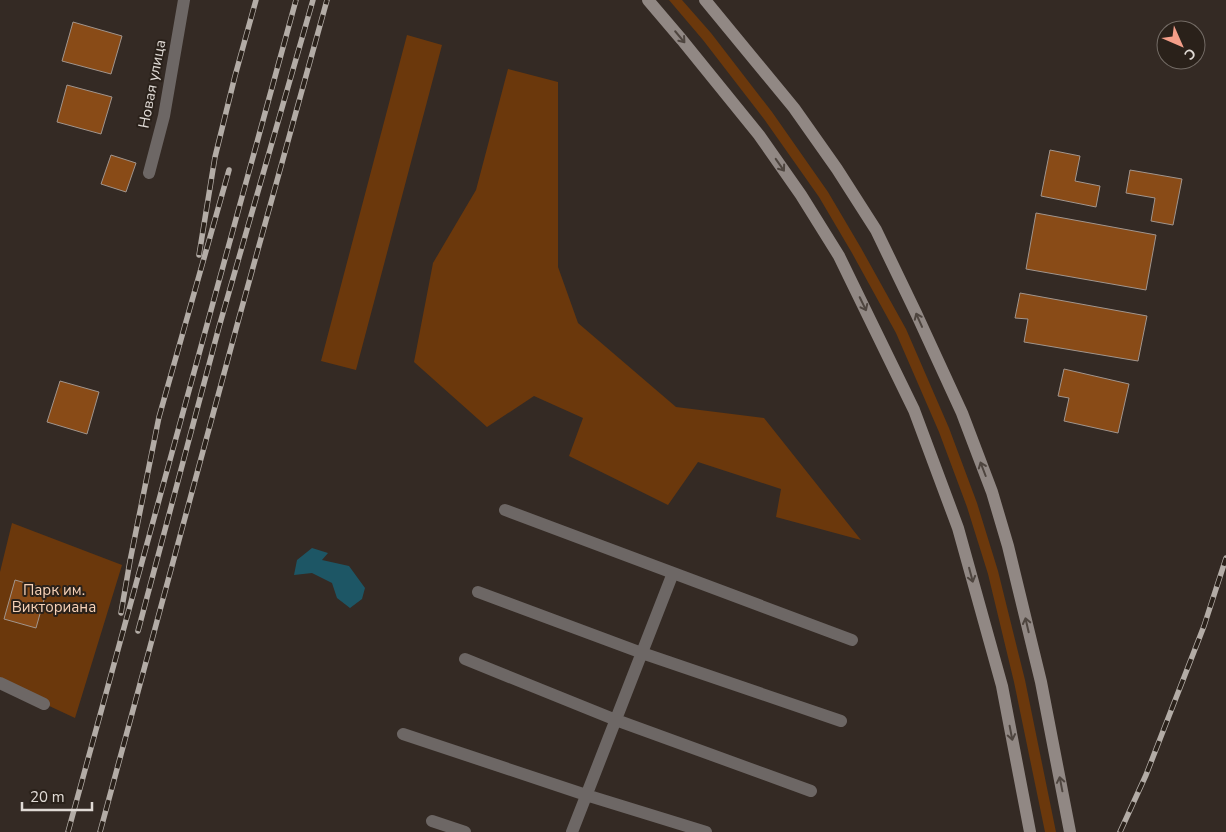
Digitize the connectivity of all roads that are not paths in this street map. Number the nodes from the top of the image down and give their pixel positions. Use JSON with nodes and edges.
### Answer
{"nodes":[{"id":1,"x":184,"y":0,"type":"edge"},
{"id":2,"x":648,"y":0,"type":"edge"},
{"id":3,"x":705,"y":0,"type":"edge"},
{"id":4,"x":149,"y":173,"type":"dead end"},
{"id":5,"x":505,"y":510,"type":"dead end"},
{"id":6,"x":674,"y":573,"type":"junction"},
{"id":7,"x":478,"y":592,"type":"dead end"},
{"id":8,"x":852,"y":640,"type":"dead end"},
{"id":9,"x":642,"y":653,"type":"junction"},
{"id":10,"x":465,"y":660,"type":"dead end"},
{"id":11,"x":0,"y":683,"type":"edge"},
{"id":12,"x":44,"y":704,"type":"dead end"},
{"id":13,"x":616,"y":720,"type":"junction"},
{"id":14,"x":841,"y":721,"type":"dead end"},
{"id":15,"x":403,"y":734,"type":"dead end"},
{"id":16,"x":811,"y":791,"type":"dead end"},
{"id":17,"x":586,"y":795,"type":"junction"},
{"id":18,"x":432,"y":821,"type":"dead end"},
{"id":19,"x":465,"y":832,"type":"edge"},
{"id":20,"x":572,"y":832,"type":"edge"},
{"id":21,"x":706,"y":832,"type":"edge"},
{"id":22,"x":1030,"y":832,"type":"edge"},
{"id":23,"x":1070,"y":832,"type":"edge"}],
"edges":[{"from":1,"to":4,"type":"street","name":"Новая улица"},
{"from":2,"to":22,"type":"main road","one_way":true},
{"from":23,"to":3,"type":"main road","one_way":true},
{"from":5,"to":6,"type":"street"},
{"from":6,"to":8,"type":"street"},
{"from":6,"to":9,"type":"street"},
{"from":7,"to":9,"type":"street"},
{"from":9,"to":13,"type":"street"},
{"from":9,"to":14,"type":"street"},
{"from":10,"to":13,"type":"street"},
{"from":11,"to":12,"type":"street"},
{"from":13,"to":16,"type":"street"},
{"from":13,"to":17,"type":"street"},
{"from":15,"to":17,"type":"street"},
{"from":17,"to":20,"type":"street"},
{"from":17,"to":21,"type":"street"},
{"from":18,"to":19,"type":"street"}]}
